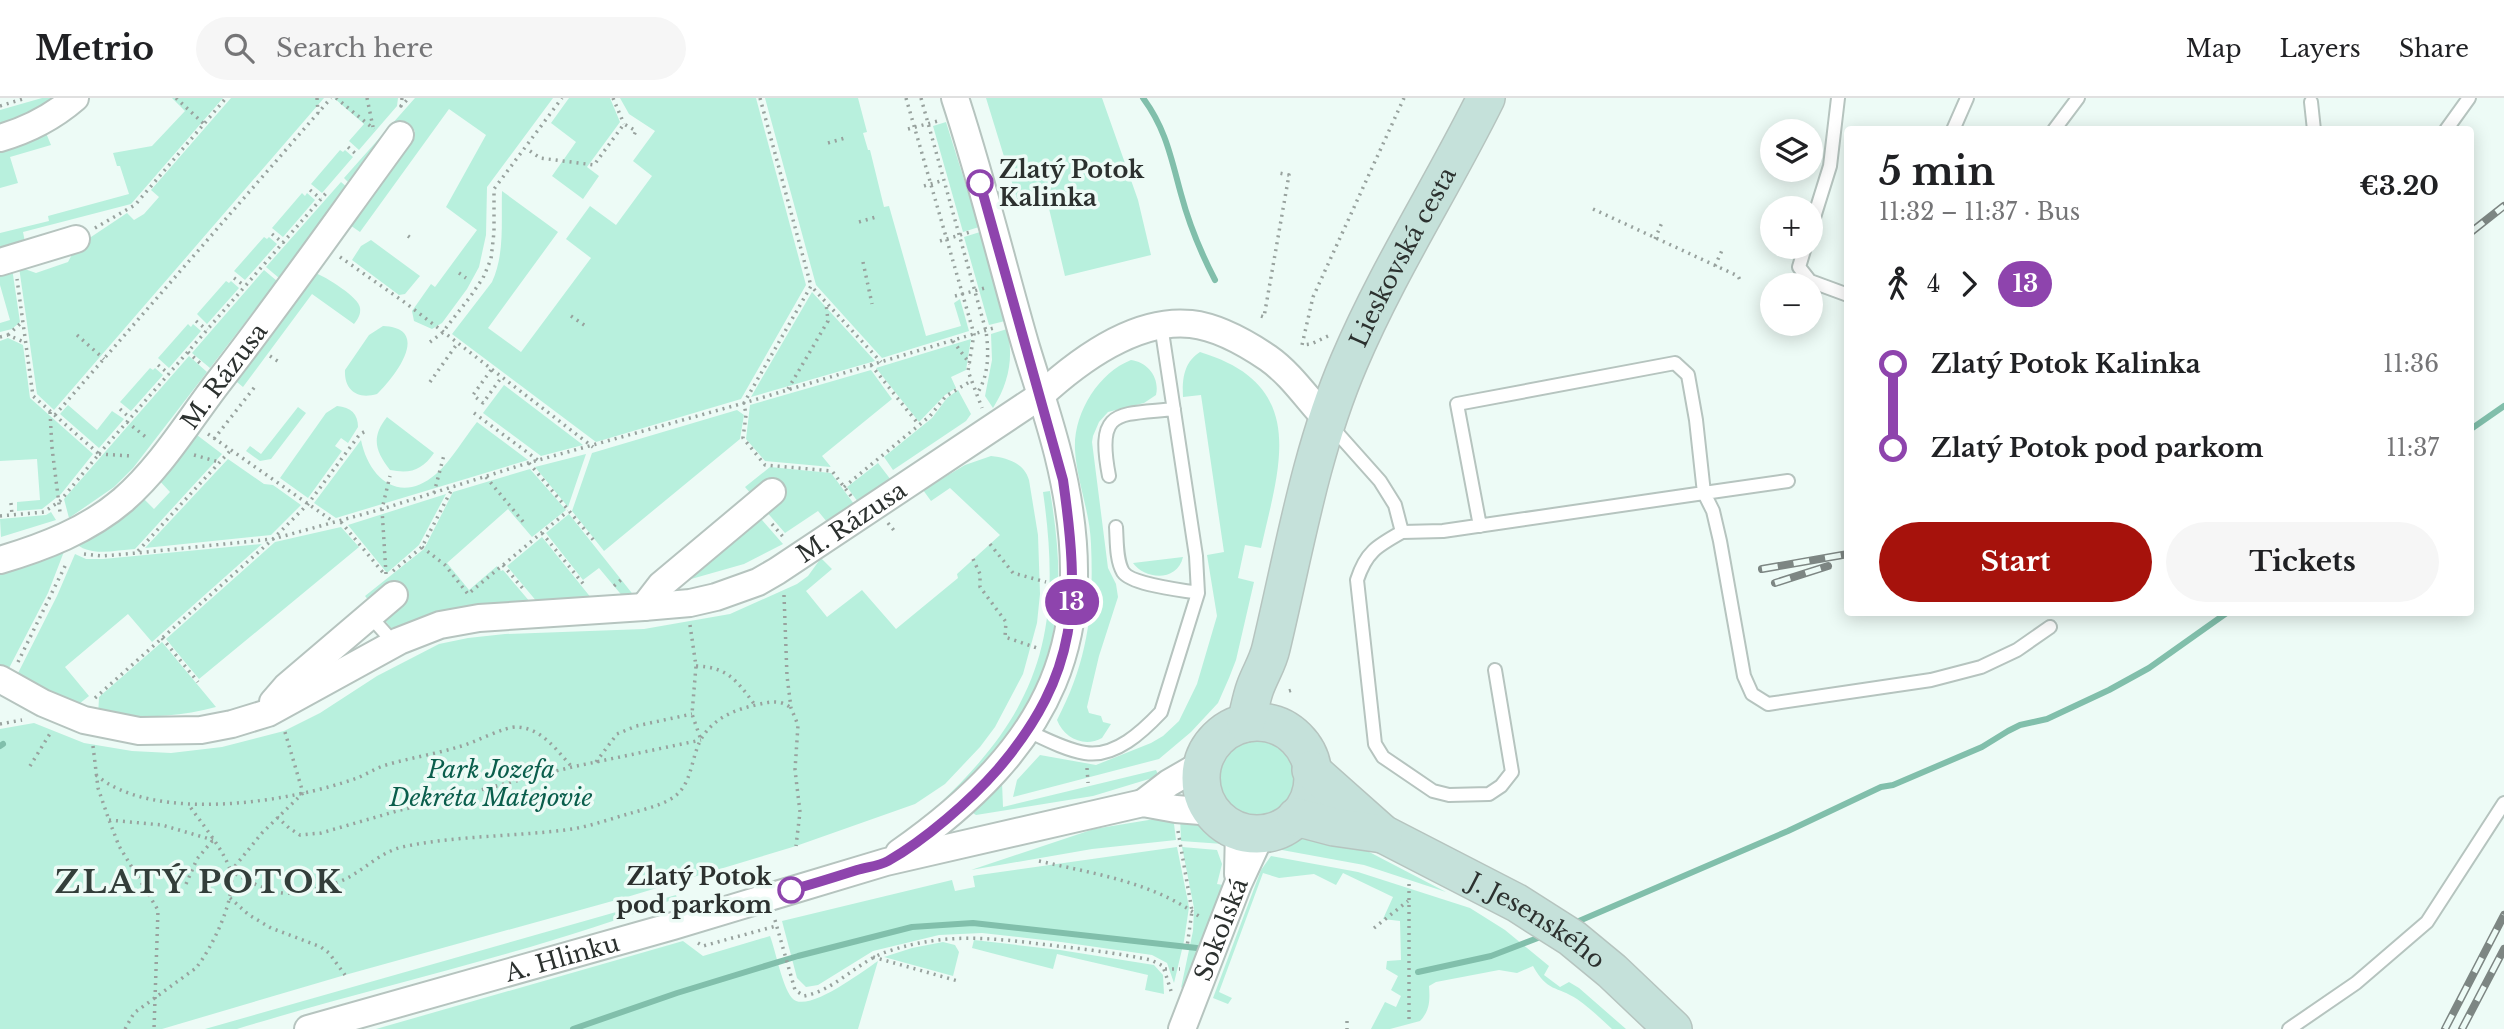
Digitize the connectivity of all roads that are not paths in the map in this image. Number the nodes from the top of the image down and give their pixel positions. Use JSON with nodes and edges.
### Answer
{"nodes":[{"id":1,"x":75,"y":98,"type":"edge"},
{"id":2,"x":954,"y":98,"type":"edge"},
{"id":3,"x":1486,"y":98,"type":"edge"},
{"id":4,"x":1838,"y":98,"type":"edge"},
{"id":5,"x":1967,"y":98,"type":"edge"},
{"id":6,"x":2078,"y":98,"type":"edge"},
{"id":7,"x":2469,"y":98,"type":"edge"},
{"id":8,"x":2310,"y":99,"type":"edge"},
{"id":9,"x":1955,"y":126,"type":"edge"},
{"id":10,"x":2057,"y":126,"type":"edge"},
{"id":11,"x":2313,"y":126,"type":"edge"},
{"id":12,"x":2449,"y":126,"type":"edge"},
{"id":13,"x":391,"y":128,"type":"road end"},
{"id":14,"x":0,"y":138,"type":"edge"},
{"id":15,"x":1821,"y":196,"type":"edge"},
{"id":16,"x":76,"y":239,"type":"road end"},
{"id":17,"x":1801,"y":259,"type":"edge"},
{"id":18,"x":7,"y":260,"type":"edge"},
{"id":19,"x":1844,"y":294,"type":"edge"},
{"id":20,"x":1161,"y":326,"type":"junction"},
{"id":21,"x":1040,"y":396,"type":"junction"},
{"id":22,"x":1174,"y":409,"type":"junction"},
{"id":23,"x":1327,"y":420,"type":"junction"},
{"id":24,"x":1109,"y":476,"type":"dead end"},
{"id":25,"x":1788,"y":481,"type":"dead end"},
{"id":26,"x":1704,"y":493,"type":"junction"},
{"id":27,"x":764,"y":499,"type":"road end"},
{"id":28,"x":1480,"y":526,"type":"junction"},
{"id":29,"x":1116,"y":527,"type":"dead end"},
{"id":30,"x":1402,"y":532,"type":"junction"},
{"id":31,"x":0,"y":560,"type":"edge"},
{"id":32,"x":390,"y":586,"type":"road end"},
{"id":33,"x":1198,"y":593,"type":"junction"},
{"id":34,"x":644,"y":607,"type":"junction"},
{"id":35,"x":370,"y":616,"type":"junction"},
{"id":36,"x":2050,"y":627,"type":"dead end"},
{"id":37,"x":394,"y":643,"type":"junction"},
{"id":38,"x":1270,"y":653,"type":"junction"},
{"id":39,"x":1495,"y":670,"type":"dead end"},
{"id":40,"x":8,"y":672,"type":"edge"},
{"id":41,"x":276,"y":720,"type":"junction"},
{"id":42,"x":1246,"y":723,"type":"junction"},
{"id":43,"x":1028,"y":731,"type":"junction"},
{"id":44,"x":1287,"y":731,"type":"junction"},
{"id":45,"x":1202,"y":764,"type":"junction"},
{"id":46,"x":1311,"y":770,"type":"junction"},
{"id":47,"x":1143,"y":803,"type":"junction"},
{"id":48,"x":2504,"y":803,"type":"edge"},
{"id":49,"x":1296,"y":817,"type":"junction"},
{"id":50,"x":1238,"y":825,"type":"junction"},
{"id":51,"x":1383,"y":834,"type":"junction"},
{"id":52,"x":886,"y":862,"type":"junction"},
{"id":53,"x":308,"y":1029,"type":"edge"},
{"id":54,"x":1182,"y":1029,"type":"edge"},
{"id":55,"x":1673,"y":1029,"type":"edge"},
{"id":56,"x":2289,"y":1029,"type":"edge"}],
"edges":[{"from":1,"to":14,"type":"street"},
{"from":2,"to":21,"type":"street"},
{"from":3,"to":23,"type":"street","name":"Lieskovská cesta"},
{"from":4,"to":15,"type":"lane"},
{"from":5,"to":9,"type":"lane"},
{"from":6,"to":10,"type":"lane"},
{"from":7,"to":12,"type":"lane"},
{"from":8,"to":11,"type":"lane"},
{"from":13,"to":31,"type":"street","name":"M. Rázusa"},
{"from":16,"to":18,"type":"street"},
{"from":17,"to":19,"type":"lane"},
{"from":20,"to":21,"type":"street"},
{"from":20,"to":22,"type":"lane"},
{"from":20,"to":23,"type":"street"},
{"from":21,"to":34,"type":"street","name":"M. Rázusa"},
{"from":21,"to":43,"type":"street"},
{"from":22,"to":24,"type":"lane"},
{"from":22,"to":33,"type":"lane"},
{"from":23,"to":30,"type":"lane"},
{"from":23,"to":38,"type":"street","name":"Lieskovská cesta"},
{"from":25,"to":26,"type":"lane"},
{"from":26,"to":28,"type":"lane"},
{"from":26,"to":28,"type":"lane"},
{"from":26,"to":36,"type":"lane"},
{"from":27,"to":34,"type":"street"},
{"from":28,"to":30,"type":"lane"},
{"from":29,"to":33,"type":"lane"},
{"from":30,"to":39,"type":"lane"},
{"from":32,"to":35,"type":"street"},
{"from":33,"to":43,"type":"lane"},
{"from":34,"to":37,"type":"street","name":"M. Rázusa"},
{"from":35,"to":37,"type":"lane"},
{"from":35,"to":41,"type":"street"},
{"from":37,"to":41,"type":"street","name":"M. Rázusa"},
{"from":38,"to":42,"type":"street","name":"Lieskovská cesta"},
{"from":38,"to":44,"type":"street","name":"Lieskovská cesta"},
{"from":40,"to":41,"type":"street","name":"M. Rázusa"},
{"from":42,"to":44,"type":"street"},
{"from":42,"to":45,"type":"street"},
{"from":43,"to":52,"type":"street"},
{"from":44,"to":46,"type":"street","name":"Lieskovská cesta"},
{"from":45,"to":47,"type":"street"},
{"from":45,"to":50,"type":"street"},
{"from":46,"to":49,"type":"street"},
{"from":46,"to":51,"type":"street","name":"J. Jesenského"},
{"from":47,"to":50,"type":"street"},
{"from":47,"to":52,"type":"street","name":"A. Hlinku"},
{"from":48,"to":56,"type":"lane"},
{"from":49,"to":50,"type":"street"},
{"from":49,"to":51,"type":"street","name":"J. Jesenského"},
{"from":50,"to":54,"type":"street","name":"Sokolská"},
{"from":51,"to":55,"type":"street","name":"J. Jesenského"},
{"from":52,"to":53,"type":"street","name":"A. Hlinku"}]}
